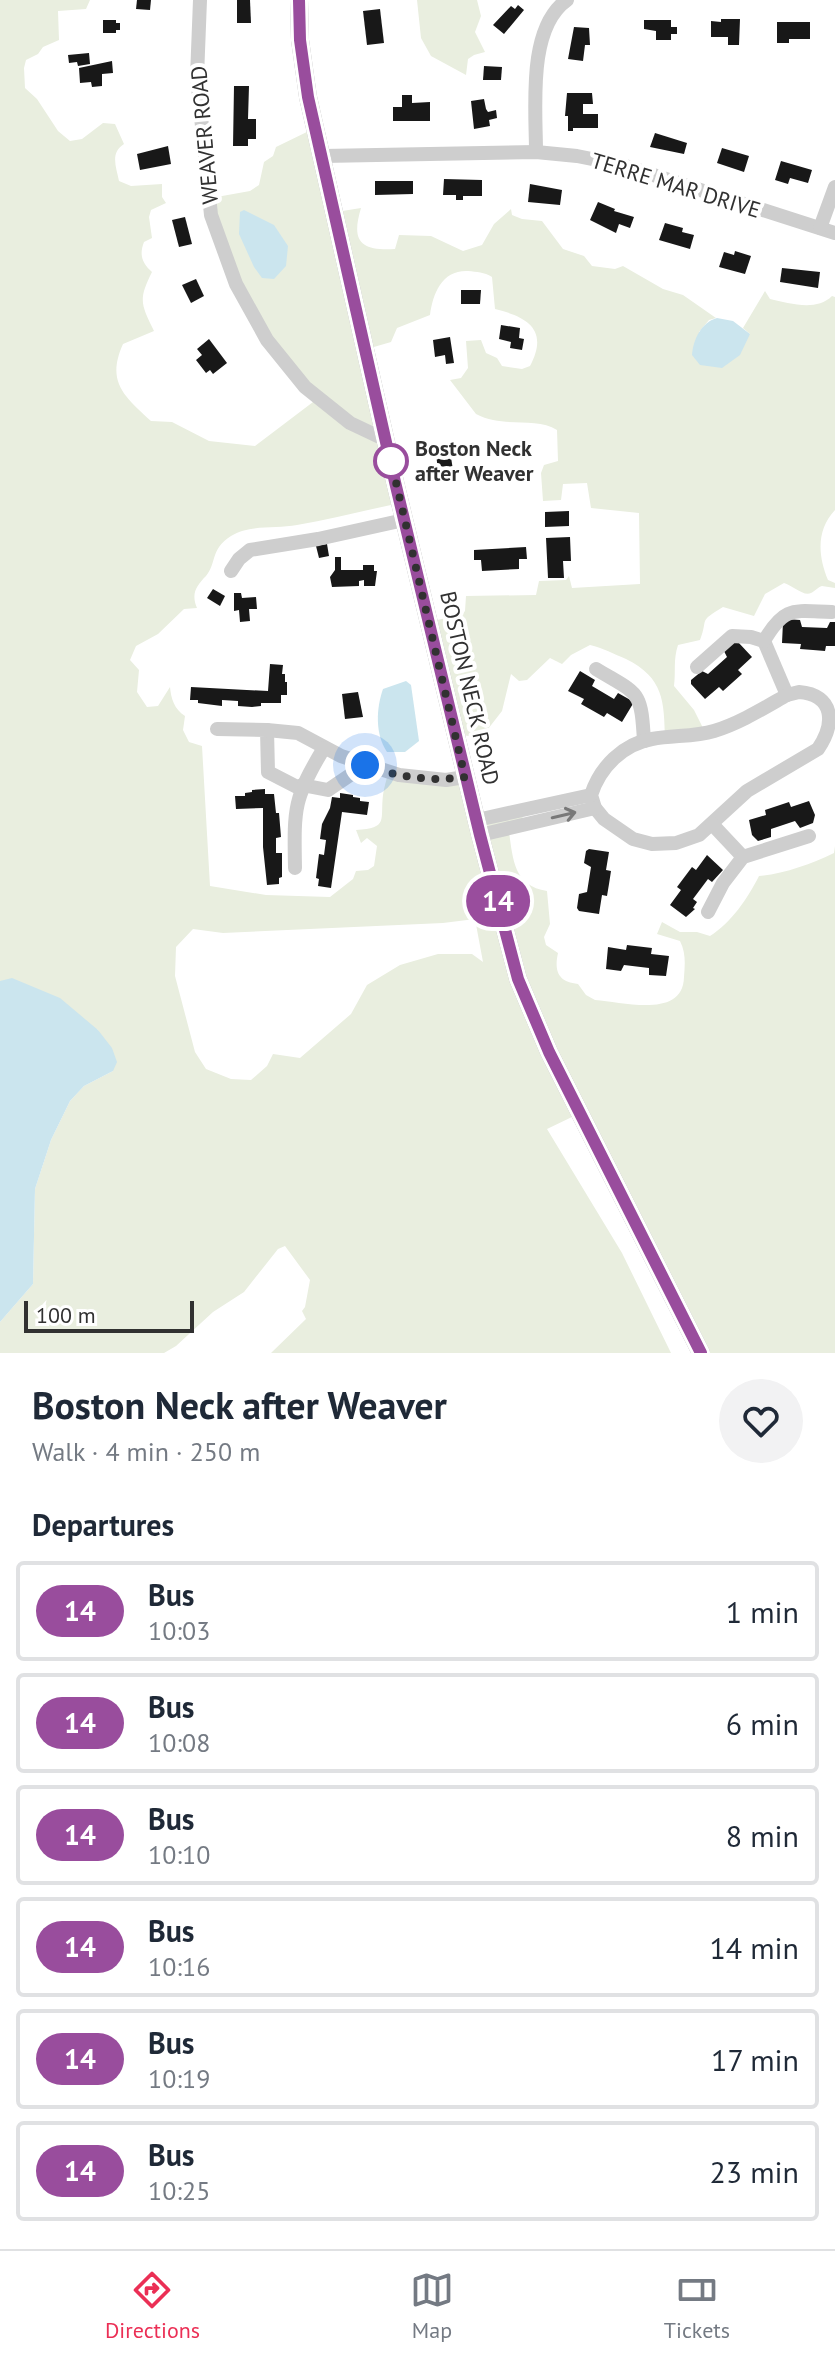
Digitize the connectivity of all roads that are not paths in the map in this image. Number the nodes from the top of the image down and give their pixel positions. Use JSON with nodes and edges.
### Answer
{"nodes":[{"id":1,"x":200,"y":0,"type":"edge"},
{"id":2,"x":299,"y":0,"type":"edge"},
{"id":3,"x":567,"y":0,"type":"edge"},
{"id":4,"x":536,"y":152,"type":"junction"},
{"id":5,"x":323,"y":156,"type":"junction"},
{"id":6,"x":835,"y":187,"type":"edge"},
{"id":7,"x":820,"y":228,"type":"junction"},
{"id":8,"x":835,"y":233,"type":"edge"},
{"id":9,"x":386,"y":440,"type":"junction"},
{"id":10,"x":404,"y":520,"type":"junction"},
{"id":11,"x":231,"y":571,"type":"dead end"},
{"id":12,"x":832,"y":612,"type":"dead end"},
{"id":13,"x":764,"y":641,"type":"junction"},
{"id":14,"x":697,"y":667,"type":"dead end"},
{"id":15,"x":596,"y":669,"type":"dead end"},
{"id":16,"x":787,"y":695,"type":"junction"},
{"id":17,"x":832,"y":705,"type":"edge"},
{"id":18,"x":217,"y":729,"type":"dead end"},
{"id":19,"x":267,"y":730,"type":"junction"},
{"id":20,"x":644,"y":741,"type":"junction"},
{"id":21,"x":324,"y":748,"type":"junction"},
{"id":22,"x":365,"y":765,"type":"junction"},
{"id":23,"x":465,"y":777,"type":"junction"},
{"id":24,"x":302,"y":787,"type":"junction"},
{"id":25,"x":593,"y":801,"type":"junction"},
{"id":26,"x":712,"y":824,"type":"junction"},
{"id":27,"x":478,"y":827,"type":"junction"},
{"id":28,"x":809,"y":836,"type":"dead end"},
{"id":29,"x":743,"y":857,"type":"junction"},
{"id":30,"x":295,"y":868,"type":"dead end"},
{"id":31,"x":708,"y":912,"type":"dead end"},
{"id":32,"x":701,"y":1353,"type":"edge"}],
"edges":[{"from":1,"to":9,"type":"street","name":"WEAVER ROAD"},
{"from":2,"to":5,"type":"main road","name":"BOSTON NECK ROAD"},
{"from":3,"to":4,"type":"street"},
{"from":4,"to":5,"type":"street","name":"TERRE MAR DRIVE"},
{"from":4,"to":7,"type":"street","name":"TERRE MAR DRIVE"},
{"from":5,"to":9,"type":"main road","name":"BOSTON NECK ROAD"},
{"from":6,"to":7,"type":"street"},
{"from":7,"to":8,"type":"street","name":"TERRE MAR DRIVE"},
{"from":9,"to":10,"type":"main road","name":"BOSTON NECK ROAD"},
{"from":10,"to":11,"type":"street"},
{"from":10,"to":23,"type":"main road","name":"BOSTON NECK ROAD"},
{"from":12,"to":13,"type":"street"},
{"from":13,"to":14,"type":"street"},
{"from":13,"to":16,"type":"street"},
{"from":15,"to":20,"type":"street"},
{"from":16,"to":17,"type":"street"},
{"from":16,"to":20,"type":"street"},
{"from":17,"to":26,"type":"street"},
{"from":18,"to":19,"type":"street"},
{"from":19,"to":21,"type":"street"},
{"from":19,"to":24,"type":"street"},
{"from":20,"to":25,"type":"street"},
{"from":21,"to":22,"type":"street"},
{"from":21,"to":24,"type":"street"},
{"from":22,"to":23,"type":"street"},
{"from":22,"to":24,"type":"street"},
{"from":23,"to":27,"type":"main road","name":"BOSTON NECK ROAD"},
{"from":24,"to":30,"type":"street"},
{"from":25,"to":26,"type":"street"},
{"from":25,"to":27,"type":"street"},
{"from":26,"to":29,"type":"street"},
{"from":27,"to":32,"type":"main road","name":"BOSTON NECK ROAD"},
{"from":28,"to":29,"type":"street"},
{"from":29,"to":31,"type":"street"}]}
